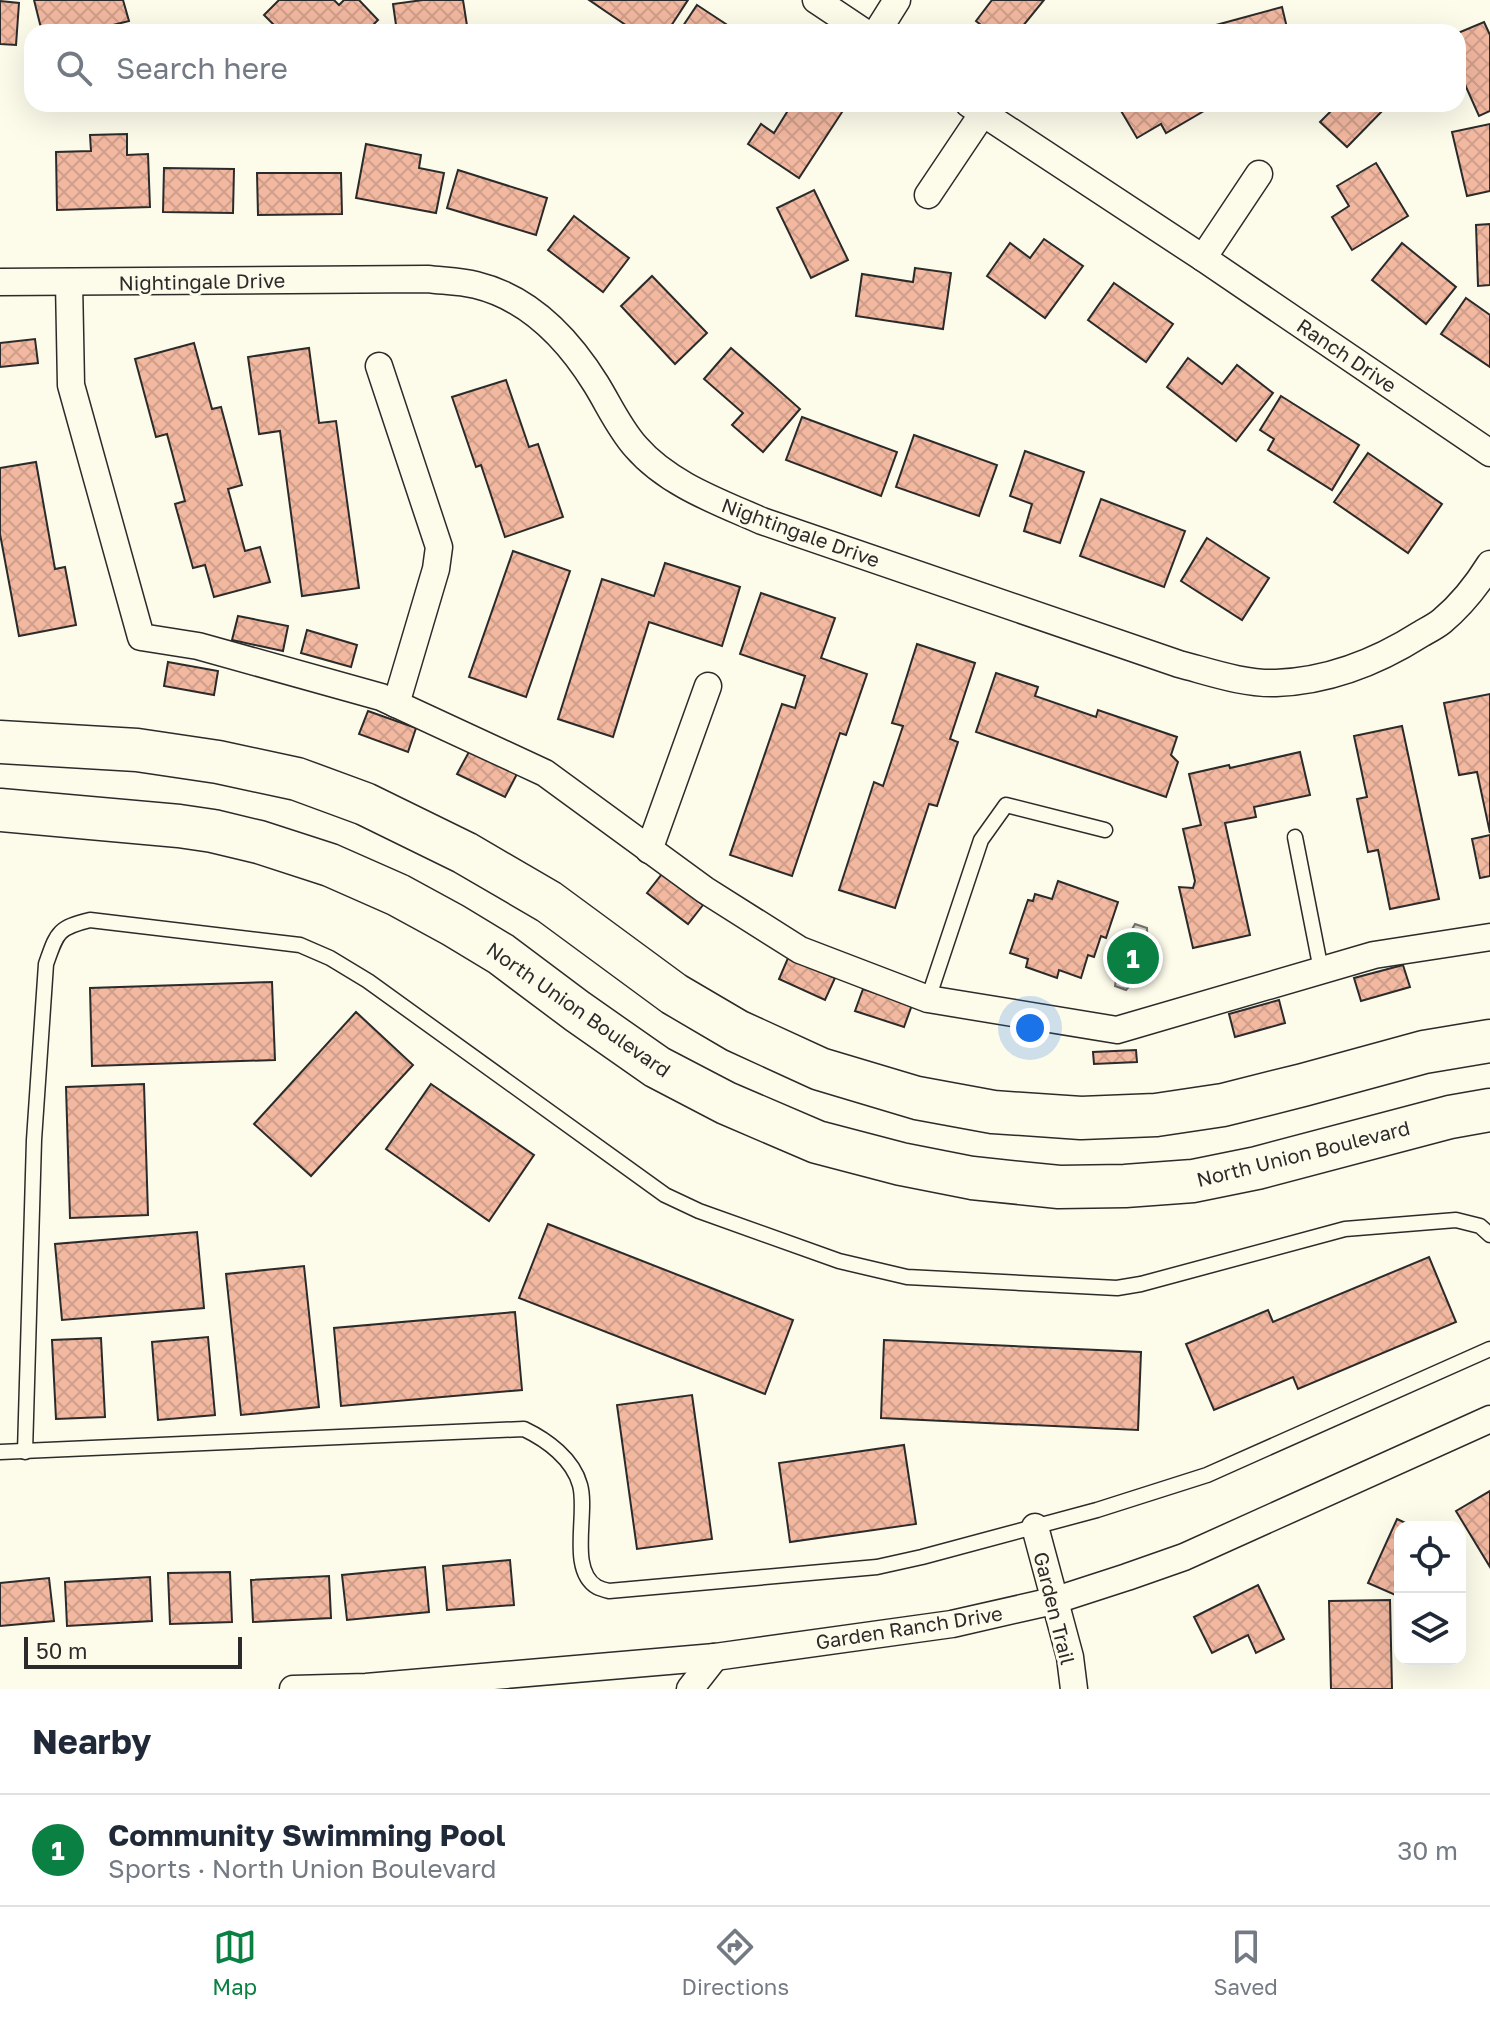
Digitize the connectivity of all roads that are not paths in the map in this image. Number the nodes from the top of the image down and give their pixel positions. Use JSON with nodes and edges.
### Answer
{"nodes":[{"id":1,"x":816,"y":0,"type":"edge"},
{"id":2,"x":897,"y":0,"type":"edge"},
{"id":3,"x":852,"y":24,"type":"edge"},
{"id":4,"x":882,"y":24,"type":"edge"},
{"id":5,"x":974,"y":112,"type":"edge"},
{"id":6,"x":981,"y":112,"type":"edge"},
{"id":7,"x":1259,"y":174,"type":"dead end"},
{"id":8,"x":928,"y":195,"type":"dead end"},
{"id":9,"x":1203,"y":258,"type":"junction"},
{"id":10,"x":0,"y":282,"type":"edge"},
{"id":11,"x":69,"y":282,"type":"junction"},
{"id":12,"x":379,"y":366,"type":"dead end"},
{"id":13,"x":1490,"y":453,"type":"edge"},
{"id":14,"x":1490,"y":564,"type":"edge"},
{"id":15,"x":708,"y":686,"type":"dead end"},
{"id":16,"x":396,"y":704,"type":"junction"},
{"id":17,"x":0,"y":742,"type":"edge"},
{"id":18,"x":0,"y":810,"type":"edge"},
{"id":19,"x":1105,"y":830,"type":"dead end"},
{"id":20,"x":1295,"y":837,"type":"dead end"},
{"id":21,"x":649,"y":850,"type":"junction"},
{"id":22,"x":1490,"y":937,"type":"edge"},
{"id":23,"x":1321,"y":970,"type":"junction"},
{"id":24,"x":928,"y":999,"type":"junction"},
{"id":25,"x":1490,"y":1041,"type":"edge"},
{"id":26,"x":1490,"y":1110,"type":"edge"},
{"id":27,"x":1490,"y":1235,"type":"edge"},
{"id":28,"x":1490,"y":1349,"type":"edge"},
{"id":29,"x":1490,"y":1419,"type":"edge"},
{"id":30,"x":0,"y":1452,"type":"edge"},
{"id":31,"x":25,"y":1452,"type":"junction"},
{"id":32,"x":1035,"y":1527,"type":"junction"},
{"id":33,"x":1053,"y":1601,"type":"junction"},
{"id":34,"x":715,"y":1657,"type":"junction"},
{"id":35,"x":293,"y":1689,"type":"edge"},
{"id":36,"x":690,"y":1689,"type":"edge"},
{"id":37,"x":1074,"y":1689,"type":"edge"}],
"edges":[{"from":1,"to":3,"type":"street"},
{"from":2,"to":4,"type":"street"},
{"from":5,"to":8,"type":"street","name":"Ranch Drive"},
{"from":6,"to":9,"type":"street","name":"Ranch Drive"},
{"from":7,"to":9,"type":"street"},
{"from":9,"to":13,"type":"street","name":"Ranch Drive"},
{"from":10,"to":11,"type":"street","name":"Nightingale Drive"},
{"from":11,"to":14,"type":"street","name":"Nightingale Drive"},
{"from":11,"to":16,"type":"street"},
{"from":12,"to":16,"type":"street"},
{"from":15,"to":21,"type":"street"},
{"from":16,"to":21,"type":"street"},
{"from":17,"to":25,"type":"main road"},
{"from":18,"to":26,"type":"main road","name":"North Union Boulevard"},
{"from":19,"to":24,"type":"lane"},
{"from":20,"to":23,"type":"lane"},
{"from":21,"to":24,"type":"street"},
{"from":22,"to":23,"type":"street"},
{"from":23,"to":24,"type":"street"},
{"from":27,"to":31,"type":"lane"},
{"from":28,"to":32,"type":"lane"},
{"from":29,"to":33,"type":"street","name":"Garden Ranch Drive"},
{"from":30,"to":31,"type":"lane"},
{"from":31,"to":32,"type":"lane"},
{"from":32,"to":33,"type":"street","name":"Garden Trail"},
{"from":33,"to":34,"type":"street","name":"Garden Ranch Drive"},
{"from":33,"to":37,"type":"street","name":"Garden Trail"},
{"from":34,"to":35,"type":"street","name":"Garden Ranch Drive"},
{"from":34,"to":36,"type":"street"}]}
